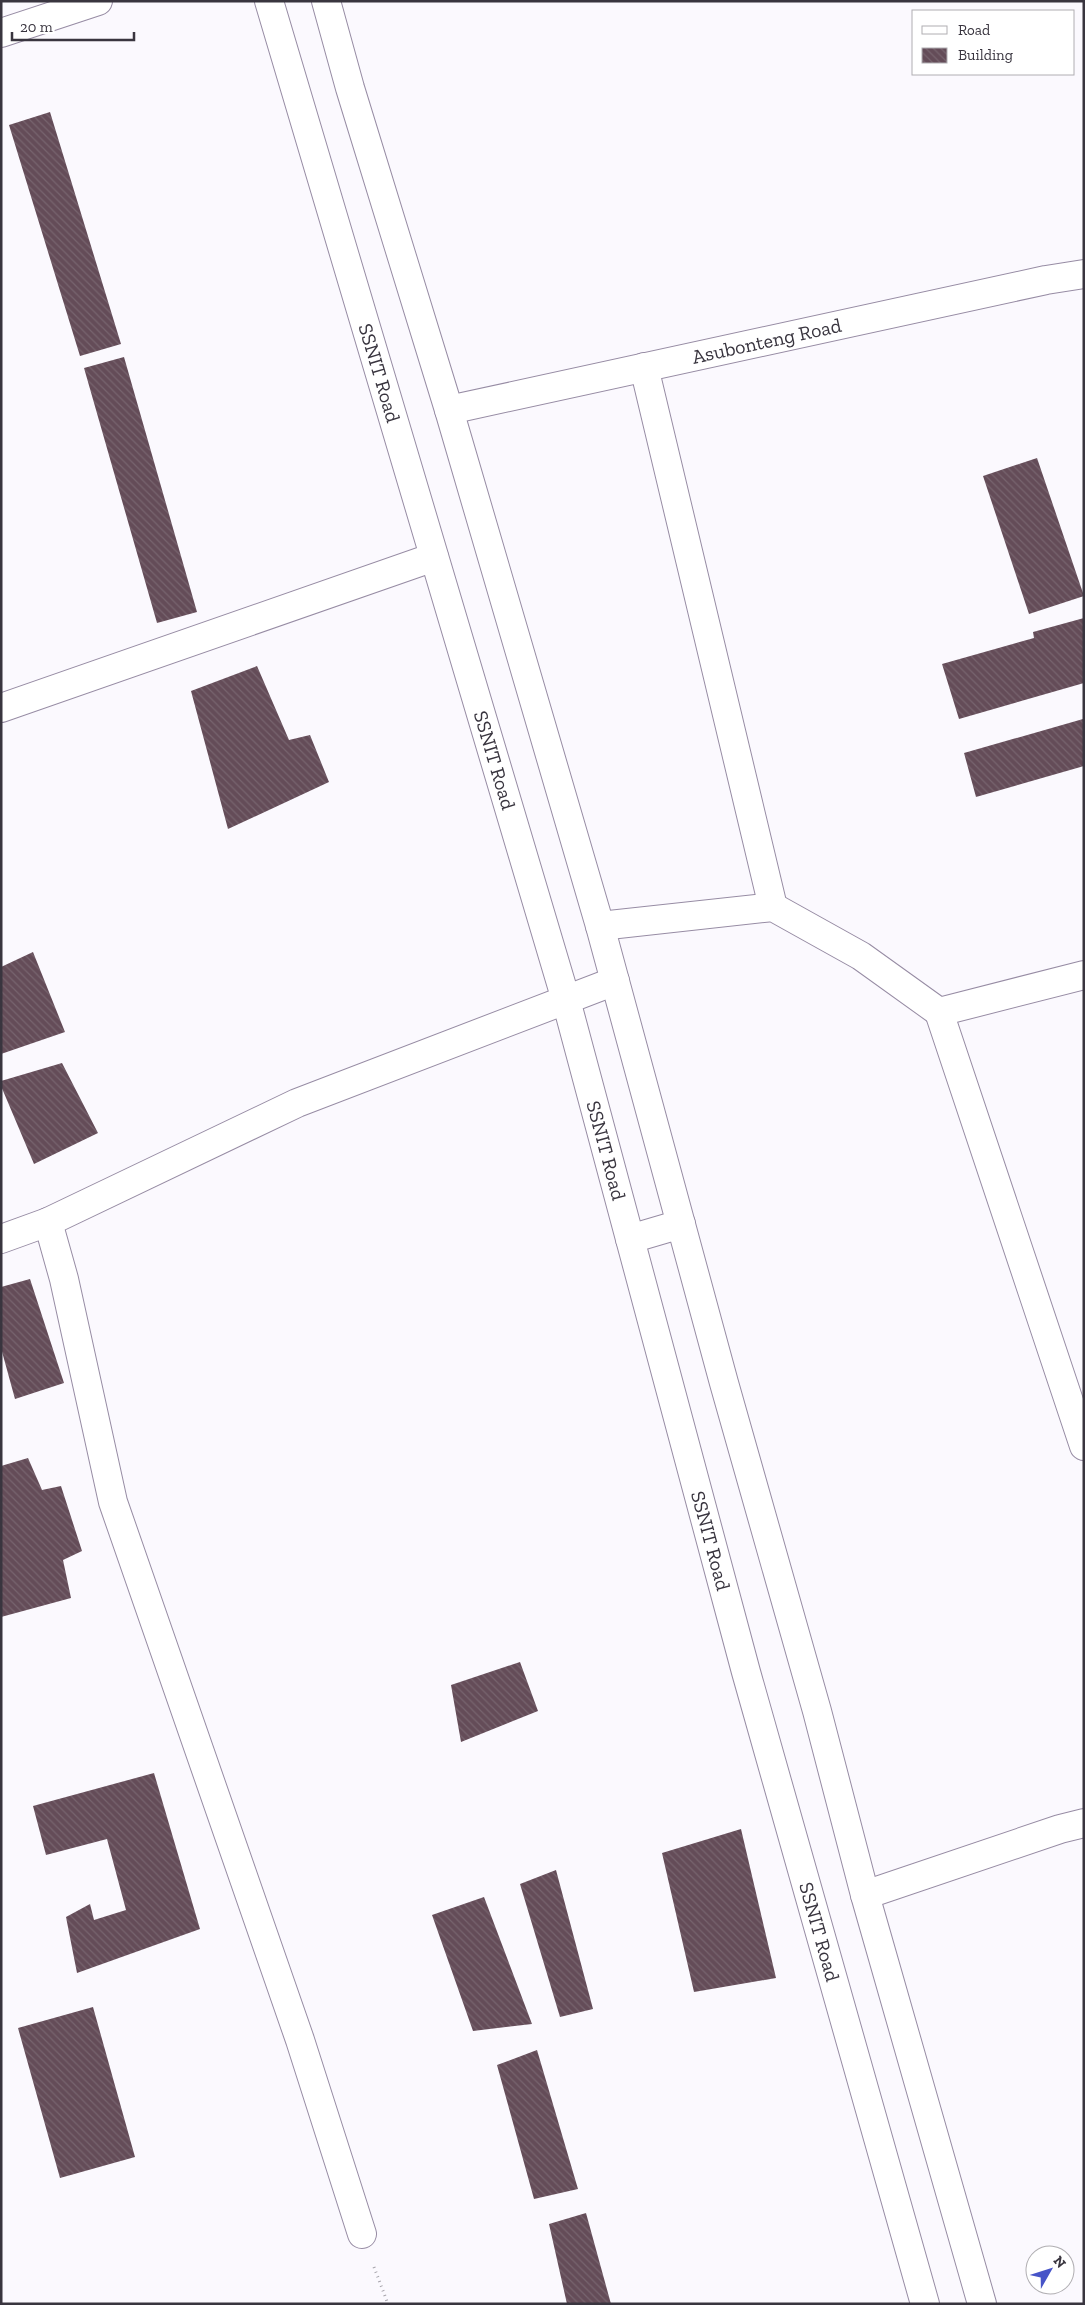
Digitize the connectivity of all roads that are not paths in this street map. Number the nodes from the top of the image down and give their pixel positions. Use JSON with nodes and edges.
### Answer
{"nodes":[{"id":1,"x":98,"y":1,"type":"edge"},
{"id":2,"x":269,"y":1,"type":"edge"},
{"id":3,"x":326,"y":1,"type":"edge"},
{"id":4,"x":1,"y":33,"type":"edge"},
{"id":5,"x":1084,"y":274,"type":"edge"},
{"id":6,"x":644,"y":367,"type":"junction"},
{"id":7,"x":449,"y":410,"type":"junction"},
{"id":8,"x":434,"y":557,"type":"junction"},
{"id":9,"x":1,"y":708,"type":"edge"},
{"id":10,"x":773,"y":906,"type":"junction"},
{"id":11,"x":600,"y":926,"type":"junction"},
{"id":12,"x":1084,"y":975,"type":"edge"},
{"id":13,"x":615,"y":981,"type":"junction"},
{"id":14,"x":566,"y":1000,"type":"junction"},
{"id":15,"x":939,"y":1012,"type":"junction"},
{"id":16,"x":48,"y":1222,"type":"junction"},
{"id":17,"x":681,"y":1224,"type":"junction"},
{"id":18,"x":1,"y":1239,"type":"edge"},
{"id":19,"x":630,"y":1239,"type":"junction"},
{"id":20,"x":1084,"y":1446,"type":"edge"},
{"id":21,"x":1084,"y":1823,"type":"edge"},
{"id":22,"x":865,"y":1894,"type":"junction"},
{"id":23,"x":362,"y":2234,"type":"dead end"},
{"id":24,"x":925,"y":2304,"type":"edge"},
{"id":25,"x":982,"y":2304,"type":"edge"}],
"edges":[{"from":1,"to":4,"type":"street"},
{"from":2,"to":8,"type":"street","name":"SSNIT Road"},
{"from":3,"to":7,"type":"street"},
{"from":5,"to":6,"type":"street","name":"Asubonteng Road"},
{"from":6,"to":7,"type":"street","name":"Asubonteng Road"},
{"from":6,"to":10,"type":"street"},
{"from":7,"to":11,"type":"street"},
{"from":8,"to":9,"type":"street"},
{"from":8,"to":14,"type":"street","name":"SSNIT Road"},
{"from":10,"to":11,"type":"street"},
{"from":10,"to":15,"type":"street"},
{"from":11,"to":13,"type":"street"},
{"from":12,"to":15,"type":"street"},
{"from":13,"to":14,"type":"street"},
{"from":13,"to":17,"type":"street"},
{"from":14,"to":16,"type":"street"},
{"from":14,"to":19,"type":"street","name":"SSNIT Road"},
{"from":15,"to":20,"type":"street"},
{"from":16,"to":18,"type":"street"},
{"from":16,"to":23,"type":"street"},
{"from":17,"to":19,"type":"street"},
{"from":17,"to":22,"type":"street"},
{"from":19,"to":24,"type":"street","name":"SSNIT Road"},
{"from":21,"to":22,"type":"street"},
{"from":22,"to":25,"type":"street"}]}
